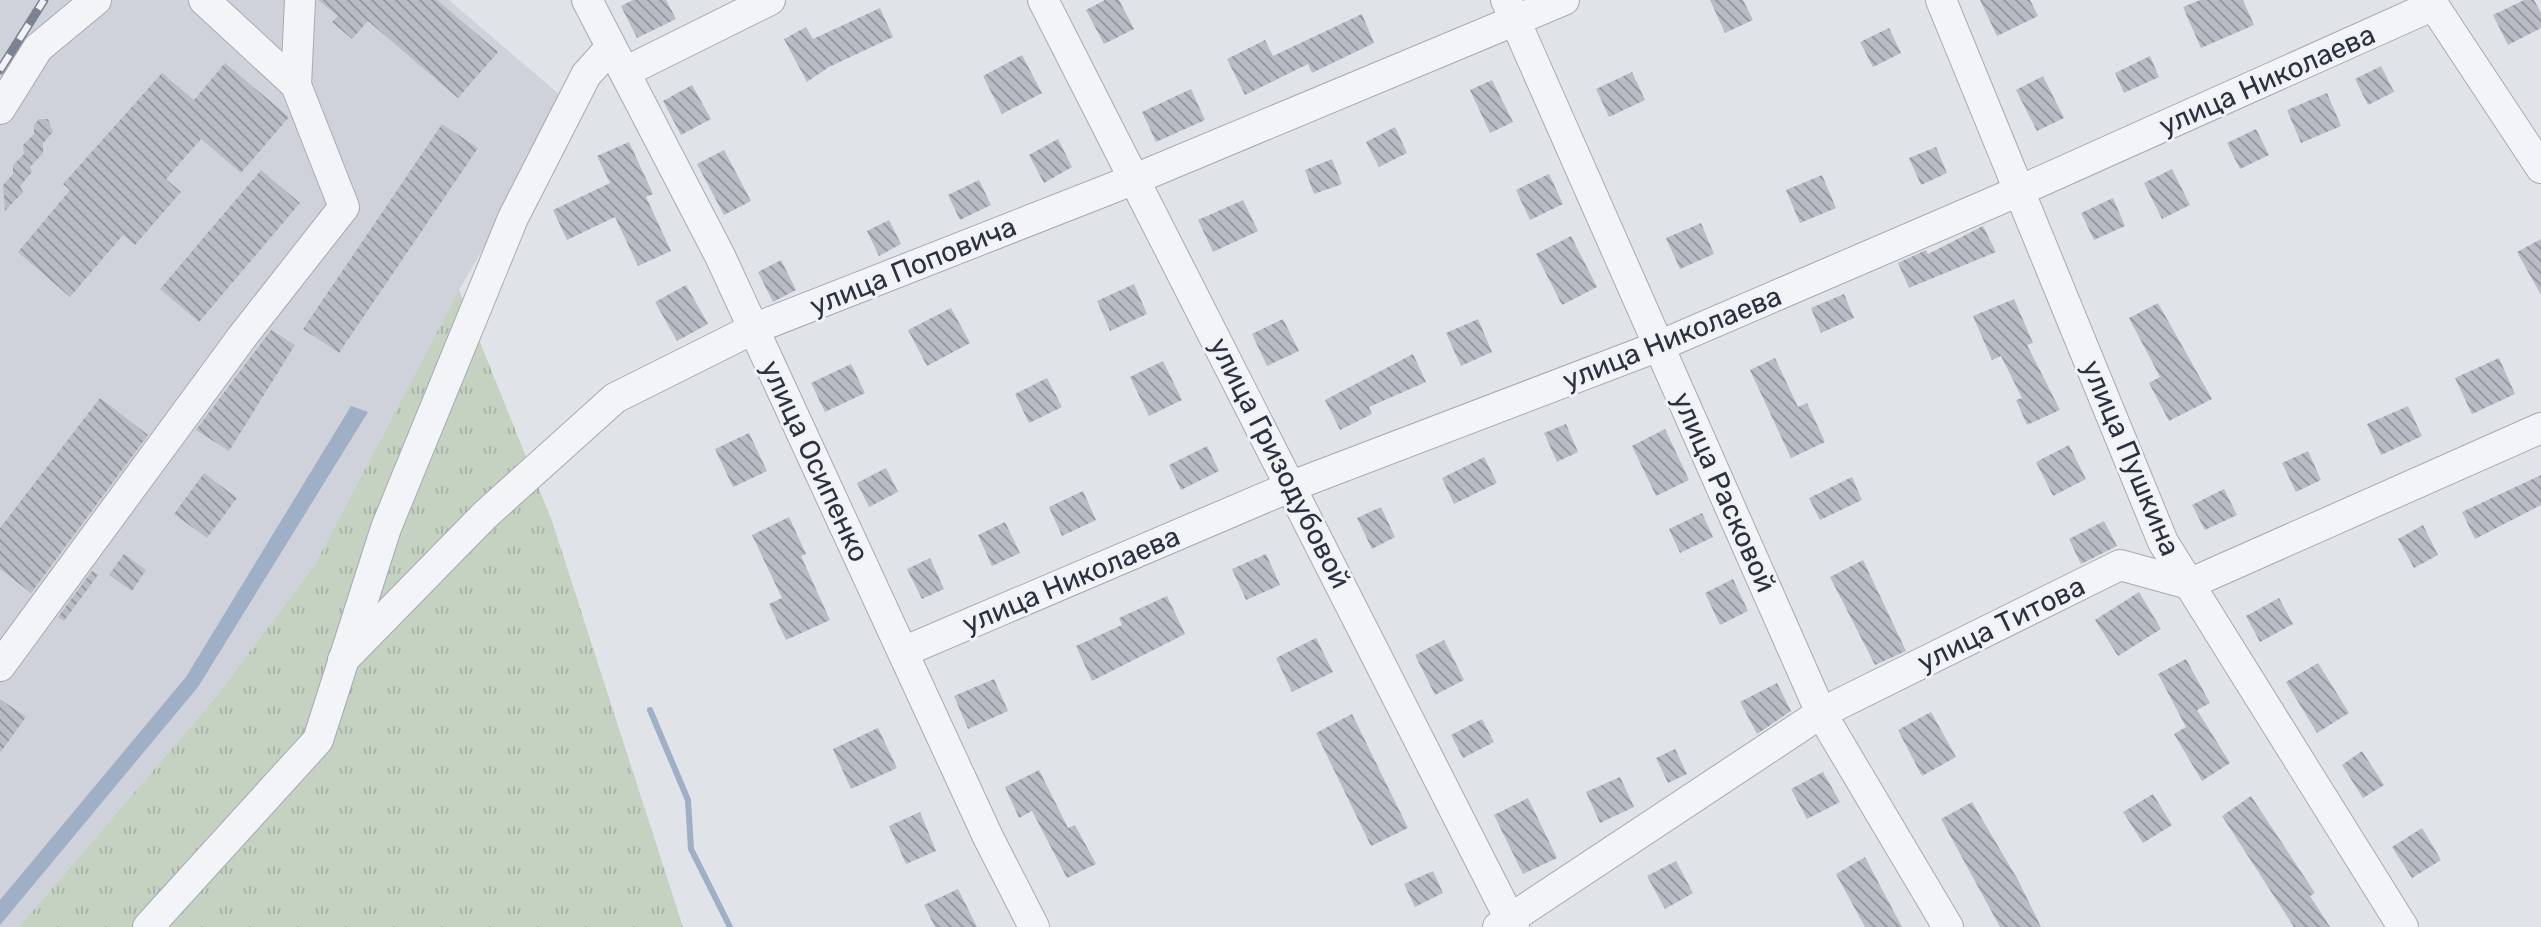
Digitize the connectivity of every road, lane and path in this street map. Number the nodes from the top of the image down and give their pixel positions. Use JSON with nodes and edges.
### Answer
{"nodes":[{"id":1,"x":96,"y":0,"type":"edge"},
{"id":2,"x":204,"y":0,"type":"edge"},
{"id":3,"x":300,"y":0,"type":"edge"},
{"id":4,"x":587,"y":0,"type":"edge"},
{"id":5,"x":770,"y":0,"type":"edge"},
{"id":6,"x":1043,"y":0,"type":"edge"},
{"id":7,"x":1564,"y":0,"type":"edge"},
{"id":8,"x":1941,"y":0,"type":"edge"},
{"id":9,"x":2432,"y":3,"type":"edge"},
{"id":10,"x":1511,"y":10,"type":"edge"},
{"id":11,"x":618,"y":59,"type":"junction"},
{"id":12,"x":296,"y":85,"type":"junction"},
{"id":13,"x":0,"y":109,"type":"edge"},
{"id":14,"x":2541,"y":168,"type":"edge"},
{"id":15,"x":1135,"y":179,"type":"junction"},
{"id":16,"x":2019,"y":191,"type":"junction"},
{"id":17,"x":753,"y":329,"type":"junction"},
{"id":18,"x":1659,"y":346,"type":"junction"},
{"id":19,"x":2541,"y":428,"type":"edge"},
{"id":20,"x":1292,"y":486,"type":"junction"},
{"id":21,"x":2189,"y":584,"type":"junction"},
{"id":22,"x":903,"y":652,"type":"junction"},
{"id":23,"x":343,"y":660,"type":"junction"},
{"id":24,"x":0,"y":666,"type":"edge"},
{"id":25,"x":1821,"y":713,"type":"junction"},
{"id":26,"x":1508,"y":925,"type":"edge"},
{"id":27,"x":148,"y":927,"type":"edge"},
{"id":28,"x":1034,"y":927,"type":"edge"},
{"id":29,"x":1948,"y":927,"type":"edge"},
{"id":30,"x":2403,"y":927,"type":"edge"}],
"edges":[{"from":1,"to":13,"type":"street"},
{"from":2,"to":12,"type":"street"},
{"from":3,"to":12,"type":"street"},
{"from":4,"to":11,"type":"street","name":"улица Осипенко"},
{"from":5,"to":11,"type":"street"},
{"from":6,"to":15,"type":"street","name":"улица Гризодубовой"},
{"from":7,"to":10,"type":"street","name":"улица Поповича"},
{"from":8,"to":16,"type":"street","name":"улица Пушкина"},
{"from":9,"to":14,"type":"street"},
{"from":9,"to":16,"type":"street","name":"улица Николаева"},
{"from":10,"to":15,"type":"street","name":"улица Поповича"},
{"from":10,"to":18,"type":"street","name":"улица Расковой"},
{"from":11,"to":17,"type":"street","name":"улица Осипенко"},
{"from":11,"to":23,"type":"street"},
{"from":12,"to":24,"type":"street"},
{"from":15,"to":17,"type":"street","name":"улица Поповича"},
{"from":15,"to":20,"type":"street","name":"улица Гризодубовой"},
{"from":16,"to":18,"type":"street","name":"улица Николаева"},
{"from":16,"to":21,"type":"street","name":"улица Пушкина"},
{"from":17,"to":22,"type":"street","name":"улица Осипенко"},
{"from":17,"to":23,"type":"street","name":"улица Поповича"},
{"from":18,"to":20,"type":"street","name":"улица Николаева"},
{"from":18,"to":25,"type":"street","name":"улица Расковой"},
{"from":19,"to":21,"type":"street"},
{"from":20,"to":22,"type":"street","name":"улица Николаева"},
{"from":20,"to":26,"type":"street","name":"улица Гризодубовой"},
{"from":21,"to":25,"type":"street","name":"улица Титова"},
{"from":21,"to":30,"type":"street","name":"улица Пушкина"},
{"from":22,"to":28,"type":"street","name":"улица Осипенко"},
{"from":23,"to":27,"type":"street"},
{"from":25,"to":26,"type":"street","name":"улица Титова"},
{"from":25,"to":29,"type":"street","name":"улица Расковой"}]}
